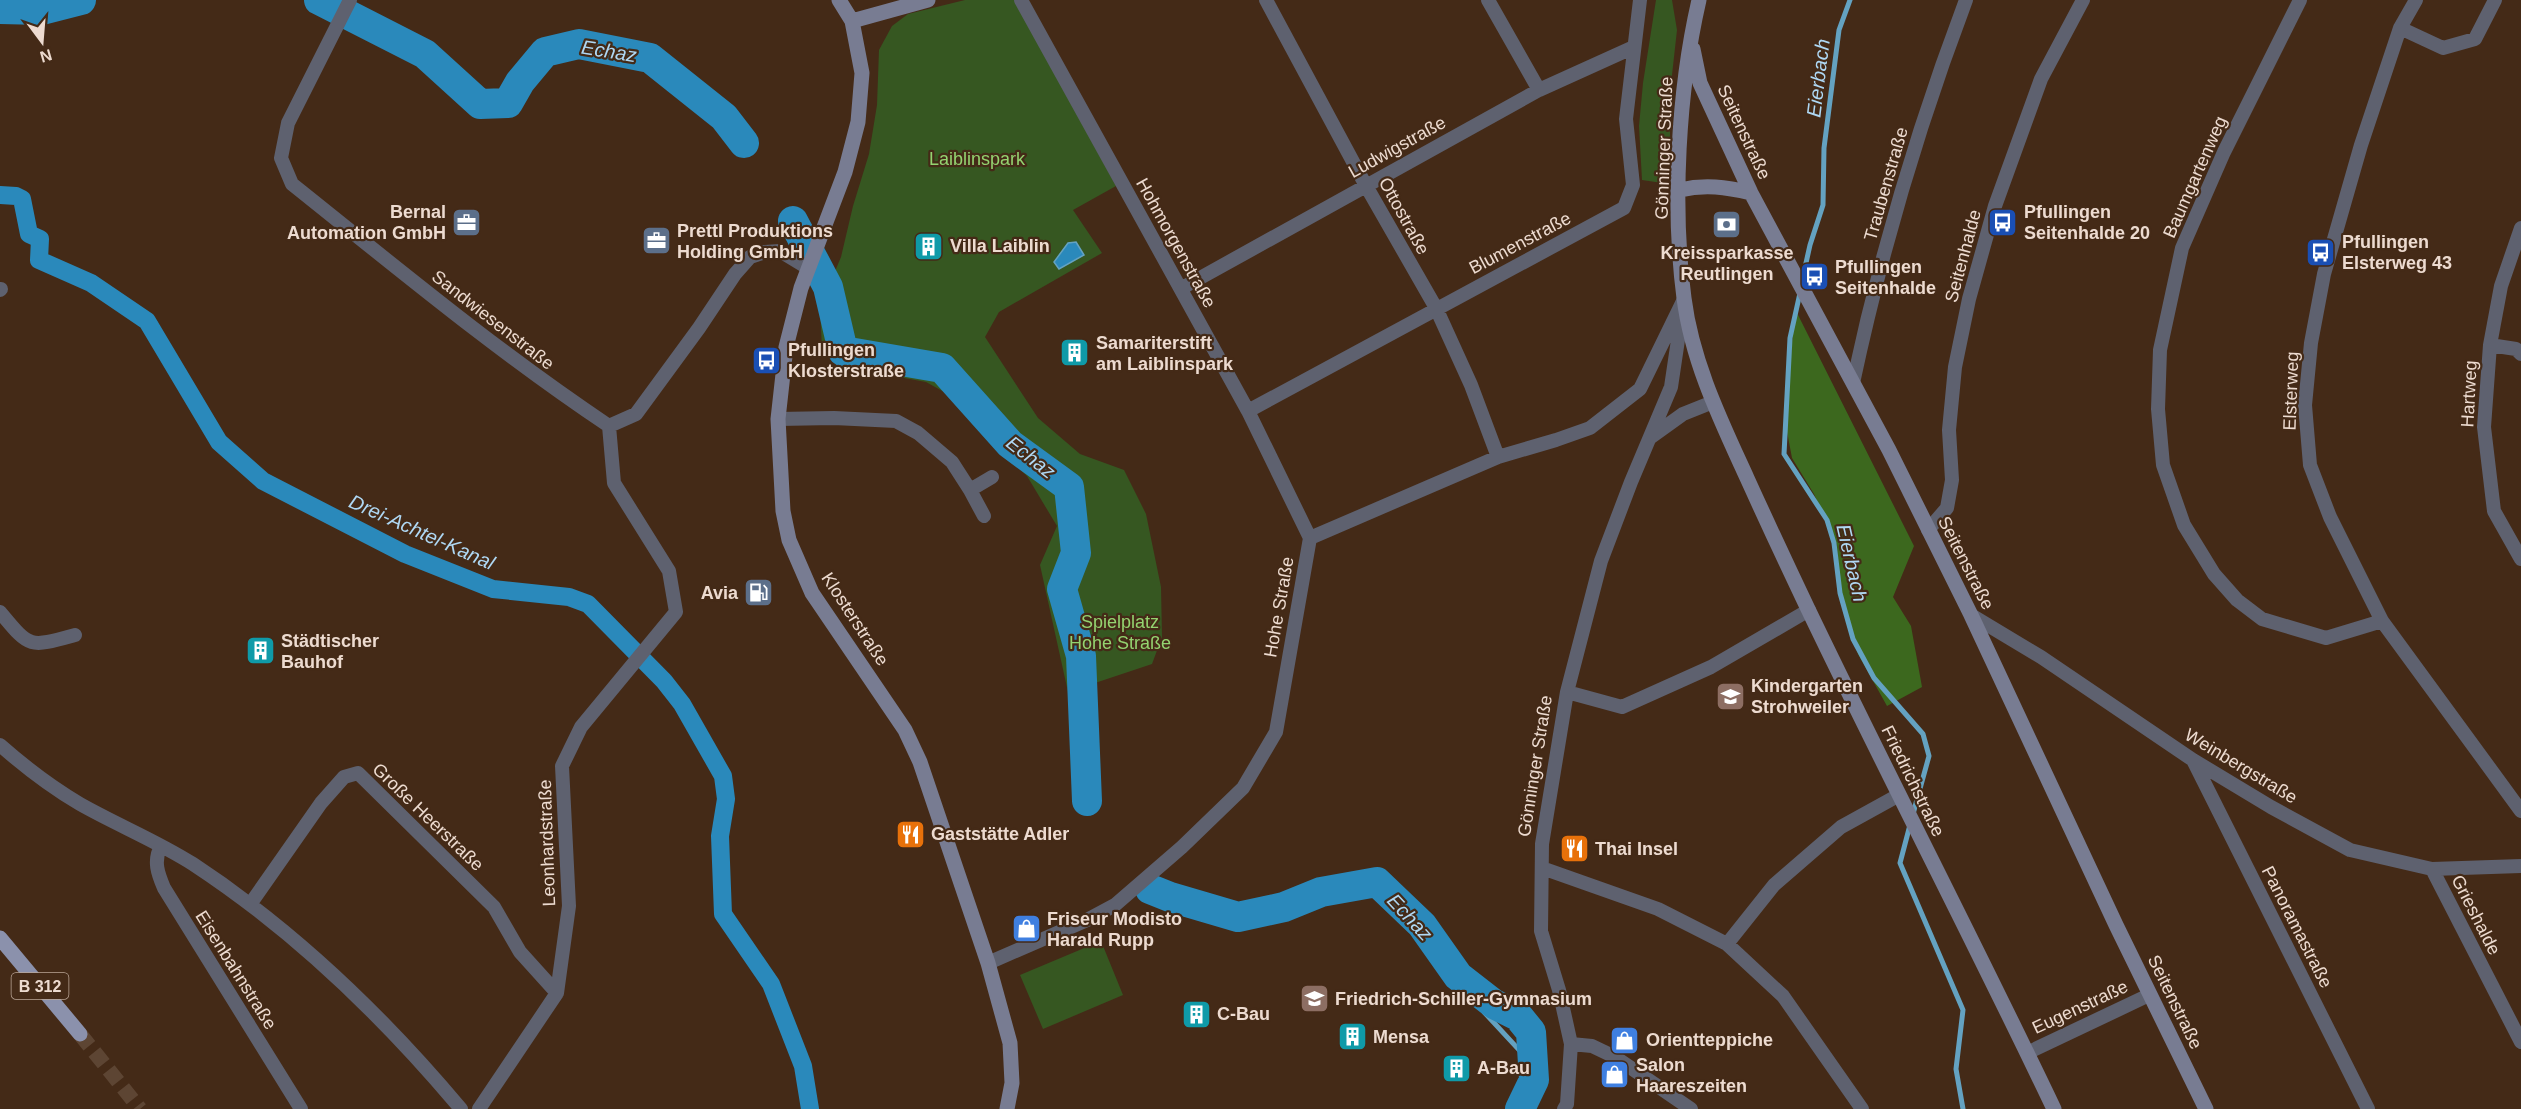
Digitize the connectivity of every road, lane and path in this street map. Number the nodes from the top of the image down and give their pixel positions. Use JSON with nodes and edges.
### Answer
{"nodes":[{"id":1,"x":350,"y":0,"type":"edge"},
{"id":2,"x":839,"y":0,"type":"edge"},
{"id":3,"x":928,"y":0,"type":"edge"},
{"id":4,"x":1021,"y":0,"type":"edge"},
{"id":5,"x":1266,"y":0,"type":"edge"},
{"id":6,"x":1488,"y":0,"type":"edge"},
{"id":7,"x":1640,"y":0,"type":"edge"},
{"id":8,"x":1699,"y":0,"type":"edge"},
{"id":9,"x":1966,"y":0,"type":"edge"},
{"id":10,"x":2083,"y":0,"type":"edge"},
{"id":11,"x":2300,"y":0,"type":"edge"},
{"id":12,"x":2416,"y":0,"type":"edge"},
{"id":13,"x":2494,"y":0,"type":"edge"},
{"id":14,"x":852,"y":21,"type":"junction"},
{"id":15,"x":2400,"y":28,"type":"junction"},
{"id":16,"x":1691,"y":37,"type":"junction"},
{"id":17,"x":1634,"y":47,"type":"junction"},
{"id":18,"x":1539,"y":90,"type":"junction"},
{"id":19,"x":1365,"y":184,"type":"junction"},
{"id":20,"x":1680,"y":190,"type":"junction"},
{"id":21,"x":1751,"y":193,"type":"junction"},
{"id":22,"x":2521,"y":228,"type":"edge"},
{"id":23,"x":808,"y":268,"type":"junction"},
{"id":24,"x":1182,"y":288,"type":"junction"},
{"id":25,"x":1684,"y":299,"type":"junction"},
{"id":26,"x":1436,"y":308,"type":"junction"},
{"id":27,"x":2490,"y":345,"type":"junction"},
{"id":28,"x":2521,"y":354,"type":"edge"},
{"id":29,"x":1853,"y":382,"type":"junction"},
{"id":30,"x":1713,"y":402,"type":"junction"},
{"id":31,"x":1248,"y":411,"type":"junction"},
{"id":32,"x":778,"y":419,"type":"junction"},
{"id":33,"x":609,"y":426,"type":"junction"},
{"id":34,"x":1649,"y":439,"type":"junction"},
{"id":35,"x":1498,"y":457,"type":"junction"},
{"id":36,"x":993,"y":477,"type":"dead end"},
{"id":37,"x":970,"y":490,"type":"junction"},
{"id":38,"x":984,"y":516,"type":"dead end"},
{"id":39,"x":1928,"y":530,"type":"junction"},
{"id":40,"x":1310,"y":538,"type":"junction"},
{"id":41,"x":2521,"y":558,"type":"edge"},
{"id":42,"x":1809,"y":610,"type":"junction"},
{"id":43,"x":0,"y":612,"type":"edge"},
{"id":44,"x":1971,"y":615,"type":"junction"},
{"id":45,"x":2382,"y":621,"type":"junction"},
{"id":46,"x":75,"y":635,"type":"dead end"},
{"id":47,"x":1566,"y":692,"type":"junction"},
{"id":48,"x":0,"y":745,"type":"edge"},
{"id":49,"x":2193,"y":760,"type":"junction"},
{"id":50,"x":1899,"y":795,"type":"junction"},
{"id":51,"x":2521,"y":811,"type":"edge"},
{"id":52,"x":162,"y":846,"type":"junction"},
{"id":53,"x":2521,"y":866,"type":"edge"},
{"id":54,"x":1542,"y":868,"type":"junction"},
{"id":55,"x":2432,"y":868,"type":"junction"},
{"id":56,"x":251,"y":903,"type":"junction"},
{"id":57,"x":0,"y":938,"type":"edge"},
{"id":58,"x":1727,"y":944,"type":"junction"},
{"id":59,"x":988,"y":963,"type":"junction"},
{"id":60,"x":557,"y":993,"type":"junction"},
{"id":61,"x":2149,"y":995,"type":"junction"},
{"id":62,"x":80,"y":1034,"type":"tunnel mouth"},
{"id":63,"x":2521,"y":1042,"type":"edge"},
{"id":64,"x":1570,"y":1044,"type":"junction"},
{"id":65,"x":2027,"y":1053,"type":"junction"},
{"id":66,"x":302,"y":1109,"type":"edge"},
{"id":67,"x":460,"y":1109,"type":"edge"},
{"id":68,"x":479,"y":1109,"type":"edge"},
{"id":69,"x":1007,"y":1109,"type":"edge"},
{"id":70,"x":1564,"y":1109,"type":"edge"},
{"id":71,"x":1691,"y":1109,"type":"edge"},
{"id":72,"x":1862,"y":1109,"type":"edge"},
{"id":73,"x":2054,"y":1109,"type":"edge"},
{"id":74,"x":2206,"y":1109,"type":"edge"},
{"id":75,"x":2368,"y":1109,"type":"edge"}],
"edges":[{"from":1,"to":33,"type":"street","name":"Sandwiesenstraße"},
{"from":2,"to":14,"type":"main road","name":"Klosterstraße"},
{"from":3,"to":14,"type":"main road"},
{"from":4,"to":24,"type":"street","name":"Hohmorgenstraße"},
{"from":5,"to":19,"type":"street","name":"Ottostraße"},
{"from":6,"to":18,"type":"street"},
{"from":7,"to":17,"type":"street","name":"Blumenstraße"},
{"from":8,"to":16,"type":"main road","name":"Gönninger Straße"},
{"from":9,"to":29,"type":"street","name":"Traubenstraße"},
{"from":10,"to":39,"type":"street","name":"Seitenhalde"},
{"from":11,"to":45,"type":"street","name":"Baumgartenweg"},
{"from":12,"to":15,"type":"street","name":"Elsterweg"},
{"from":13,"to":15,"type":"street"},
{"from":14,"to":23,"type":"main road","name":"Klosterstraße"},
{"from":15,"to":45,"type":"street","name":"Elsterweg"},
{"from":16,"to":20,"type":"main road","name":"Gönninger Straße"},
{"from":16,"to":21,"type":"main road","name":"Seitenstraße"},
{"from":17,"to":18,"type":"street","name":"Ludwigstraße"},
{"from":17,"to":26,"type":"street","name":"Blumenstraße"},
{"from":18,"to":19,"type":"street","name":"Ludwigstraße"},
{"from":19,"to":24,"type":"street","name":"Ludwigstraße"},
{"from":19,"to":26,"type":"street","name":"Ottostraße"},
{"from":20,"to":21,"type":"main road"},
{"from":20,"to":25,"type":"main road","name":"Gönninger Straße"},
{"from":21,"to":29,"type":"main road","name":"Seitenstraße"},
{"from":22,"to":27,"type":"street","name":"Hartweg"},
{"from":23,"to":32,"type":"main road","name":"Klosterstraße"},
{"from":23,"to":33,"type":"street"},
{"from":24,"to":31,"type":"street","name":"Hohmorgenstraße"},
{"from":25,"to":30,"type":"main road","name":"Gönninger Straße"},
{"from":25,"to":34,"type":"street","name":"Gönninger Straße"},
{"from":25,"to":35,"type":"street","name":"Hohe Straße"},
{"from":26,"to":31,"type":"street","name":"Blumenstraße"},
{"from":26,"to":35,"type":"street","name":"Ottostraße"},
{"from":27,"to":28,"type":"street"},
{"from":27,"to":41,"type":"street","name":"Hartweg"},
{"from":29,"to":39,"type":"main road","name":"Seitenstraße"},
{"from":30,"to":34,"type":"street"},
{"from":30,"to":42,"type":"main road","name":"Friedrichstraße"},
{"from":31,"to":40,"type":"street","name":"Hohmorgenstraße"},
{"from":32,"to":37,"type":"street"},
{"from":32,"to":59,"type":"main road","name":"Klosterstraße"},
{"from":33,"to":60,"type":"street","name":"Leonhardstraße"},
{"from":34,"to":47,"type":"street","name":"Gönninger Straße"},
{"from":35,"to":40,"type":"street","name":"Hohe Straße"},
{"from":36,"to":37,"type":"street"},
{"from":37,"to":38,"type":"street"},
{"from":39,"to":44,"type":"main road","name":"Seitenstraße"},
{"from":40,"to":59,"type":"street","name":"Hohe Straße"},
{"from":42,"to":47,"type":"street"},
{"from":42,"to":50,"type":"main road","name":"Friedrichstraße"},
{"from":43,"to":46,"type":"street"},
{"from":44,"to":49,"type":"street","name":"Weinbergstraße"},
{"from":44,"to":61,"type":"main road","name":"Seitenstraße"},
{"from":45,"to":51,"type":"street","name":"Elsterweg"},
{"from":47,"to":54,"type":"street","name":"Gönninger Straße"},
{"from":48,"to":52,"type":"street"},
{"from":49,"to":55,"type":"street","name":"Weinbergstraße"},
{"from":49,"to":75,"type":"street","name":"Panoramastraße"},
{"from":50,"to":58,"type":"street"},
{"from":50,"to":65,"type":"main road","name":"Friedrichstraße"},
{"from":52,"to":56,"type":"street"},
{"from":52,"to":66,"type":"street","name":"Eisenbahnstraße"},
{"from":53,"to":55,"type":"street","name":"Weinbergstraße"},
{"from":54,"to":58,"type":"street"},
{"from":54,"to":64,"type":"street","name":"Gönninger Straße"},
{"from":55,"to":63,"type":"street","name":"Grieshalde"},
{"from":56,"to":60,"type":"street","name":"Große Heerstraße"},
{"from":56,"to":67,"type":"street"},
{"from":57,"to":62,"type":"main road","number":"B 312"},
{"from":58,"to":72,"type":"street"},
{"from":59,"to":69,"type":"main road","name":"Klosterstraße"},
{"from":60,"to":68,"type":"street","name":"Leonhardstraße"},
{"from":61,"to":65,"type":"street","name":"Eugenstraße"},
{"from":61,"to":74,"type":"main road","name":"Seitenstraße"},
{"from":64,"to":70,"type":"street","name":"Gönninger Straße"},
{"from":64,"to":71,"type":"street"},
{"from":65,"to":73,"type":"main road","name":"Friedrichstraße"}]}
